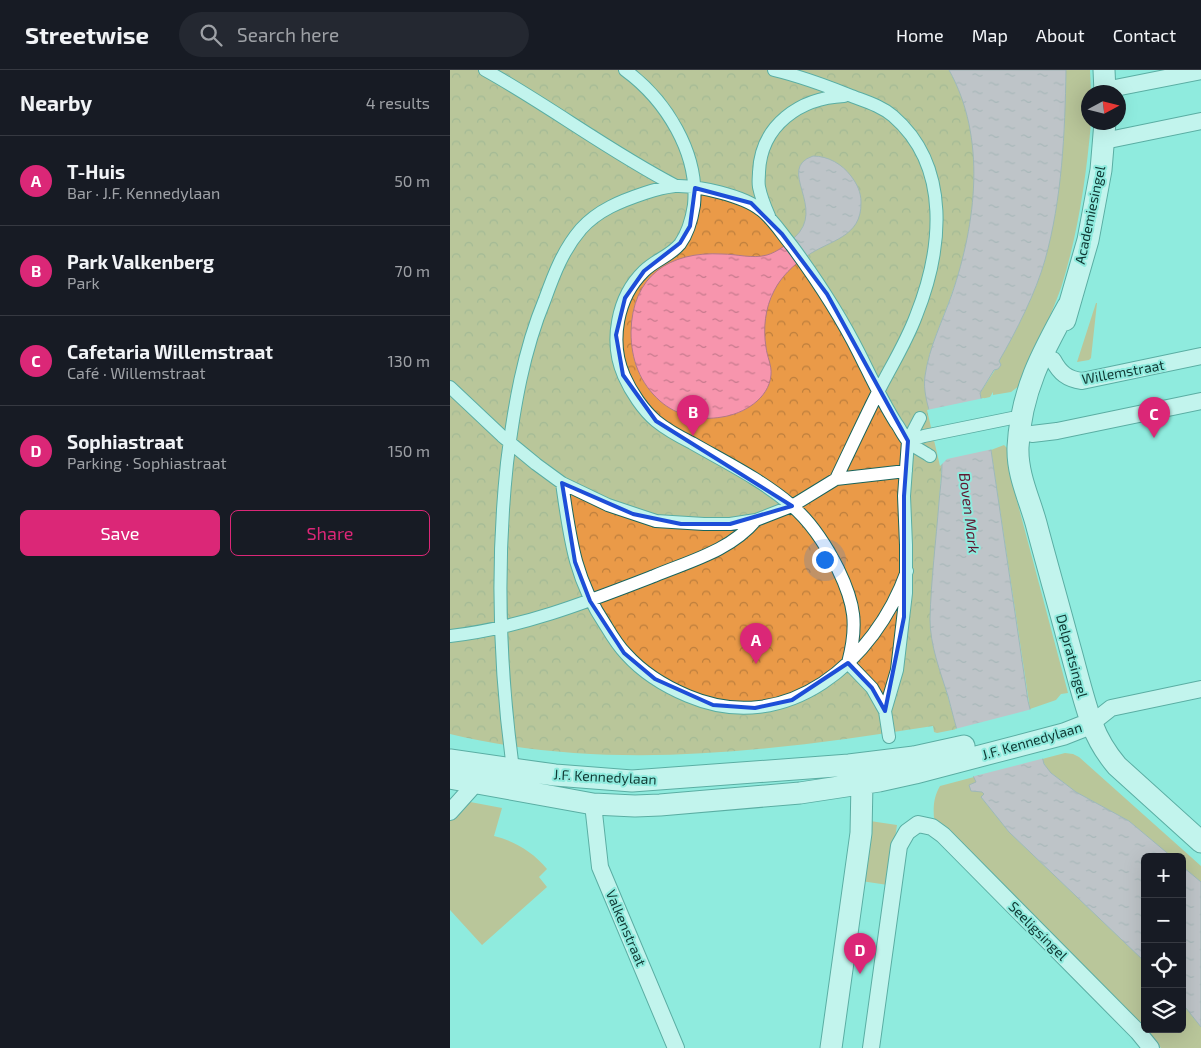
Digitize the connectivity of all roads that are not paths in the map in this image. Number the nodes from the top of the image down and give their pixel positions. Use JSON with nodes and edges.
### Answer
{"nodes":[{"id":1,"x":485,"y":70,"type":"edge"},
{"id":2,"x":625,"y":70,"type":"edge"},
{"id":3,"x":774,"y":70,"type":"edge"},
{"id":4,"x":1201,"y":71,"type":"edge"},
{"id":5,"x":1105,"y":84,"type":"edge"},
{"id":6,"x":852,"y":96,"type":"junction"},
{"id":7,"x":1201,"y":121,"type":"edge"},
{"id":8,"x":1104,"y":132,"type":"edge"},
{"id":9,"x":676,"y":186,"type":"junction"},
{"id":10,"x":694,"y":188,"type":"junction"},
{"id":11,"x":770,"y":220,"type":"junction"},
{"id":12,"x":1068,"y":306,"type":"junction"},
{"id":13,"x":1201,"y":356,"type":"edge"},
{"id":14,"x":1053,"y":360,"type":"junction"},
{"id":15,"x":450,"y":387,"type":"edge"},
{"id":16,"x":878,"y":392,"type":"junction"},
{"id":17,"x":1201,"y":401,"type":"edge"},
{"id":18,"x":920,"y":418,"type":"dead end"},
{"id":19,"x":1025,"y":420,"type":"junction"},
{"id":20,"x":908,"y":441,"type":"junction"},
{"id":21,"x":510,"y":442,"type":"junction"},
{"id":22,"x":930,"y":456,"type":"dead end"},
{"id":23,"x":906,"y":472,"type":"junction"},
{"id":24,"x":836,"y":478,"type":"junction"},
{"id":25,"x":562,"y":483,"type":"junction"},
{"id":26,"x":792,"y":506,"type":"junction"},
{"id":27,"x":756,"y":520,"type":"junction"},
{"id":28,"x":907,"y":571,"type":"junction"},
{"id":29,"x":590,"y":601,"type":"junction"},
{"id":30,"x":500,"y":628,"type":"junction"},
{"id":31,"x":450,"y":636,"type":"edge"},
{"id":32,"x":848,"y":663,"type":"junction"},
{"id":33,"x":1201,"y":690,"type":"edge"},
{"id":34,"x":885,"y":711,"type":"junction"},
{"id":35,"x":1092,"y":724,"type":"junction"},
{"id":36,"x":889,"y":737,"type":"dead end"},
{"id":37,"x":956,"y":755,"type":"junction"},
{"id":38,"x":450,"y":760,"type":"edge"},
{"id":39,"x":513,"y":769,"type":"junction"},
{"id":40,"x":450,"y":778,"type":"edge"},
{"id":41,"x":595,"y":779,"type":"junction"},
{"id":42,"x":476,"y":783,"type":"junction"},
{"id":43,"x":862,"y":783,"type":"junction"},
{"id":44,"x":593,"y":804,"type":"junction"},
{"id":45,"x":450,"y":812,"type":"edge"},
{"id":46,"x":1201,"y":842,"type":"edge"},
{"id":47,"x":676,"y":1048,"type":"edge"},
{"id":48,"x":831,"y":1048,"type":"edge"},
{"id":49,"x":871,"y":1048,"type":"edge"},
{"id":50,"x":1151,"y":1048,"type":"edge"}],
"edges":[{"from":1,"to":9,"type":"street"},
{"from":2,"to":10,"type":"street"},
{"from":3,"to":6,"type":"street"},
{"from":4,"to":5,"type":"street"},
{"from":6,"to":11,"type":"street"},
{"from":6,"to":16,"type":"street"},
{"from":7,"to":8,"type":"street"},
{"from":8,"to":12,"type":"street","name":"Academiesingel"},
{"from":9,"to":10,"type":"street"},
{"from":9,"to":21,"type":"street"},
{"from":10,"to":11,"type":"street"},
{"from":10,"to":26,"type":"street"},
{"from":11,"to":16,"type":"street"},
{"from":12,"to":14,"type":"street","name":"Academiesingel"},
{"from":12,"to":19,"type":"street","name":"Academiesingel"},
{"from":13,"to":14,"type":"street","name":"Willemstraat"},
{"from":14,"to":19,"type":"street","name":"Academiesingel"},
{"from":15,"to":21,"type":"street"},
{"from":16,"to":20,"type":"street"},
{"from":16,"to":24,"type":"street"},
{"from":17,"to":19,"type":"street"},
{"from":18,"to":20,"type":"street"},
{"from":19,"to":20,"type":"street"},
{"from":19,"to":35,"type":"street","name":"Delpratsingel"},
{"from":20,"to":22,"type":"street"},
{"from":20,"to":23,"type":"street"},
{"from":21,"to":25,"type":"street"},
{"from":21,"to":30,"type":"street"},
{"from":23,"to":24,"type":"street"},
{"from":23,"to":28,"type":"street"},
{"from":24,"to":26,"type":"street"},
{"from":25,"to":27,"type":"street"},
{"from":25,"to":29,"type":"street"},
{"from":26,"to":27,"type":"street"},
{"from":26,"to":32,"type":"street"},
{"from":27,"to":29,"type":"street"},
{"from":28,"to":32,"type":"street"},
{"from":28,"to":34,"type":"street"},
{"from":29,"to":30,"type":"street"},
{"from":29,"to":32,"type":"street"},
{"from":30,"to":31,"type":"street"},
{"from":30,"to":39,"type":"street"},
{"from":32,"to":34,"type":"street"},
{"from":33,"to":35,"type":"street"},
{"from":34,"to":36,"type":"street"},
{"from":35,"to":37,"type":"street","name":"J.F. Kennedylaan"},
{"from":35,"to":46,"type":"street","name":"Delpratsingel"},
{"from":37,"to":41,"type":"street","name":"J.F. Kennedylaan"},
{"from":37,"to":43,"type":"street","name":"J.F. Kennedylaan"},
{"from":38,"to":39,"type":"street","name":"J.F. Kennedylaan"},
{"from":39,"to":41,"type":"street","name":"J.F. Kennedylaan"},
{"from":40,"to":42,"type":"street","name":"J.F. Kennedylaan"},
{"from":41,"to":44,"type":"street"},
{"from":42,"to":44,"type":"street","name":"J.F. Kennedylaan"},
{"from":42,"to":45,"type":"street"},
{"from":43,"to":44,"type":"street","name":"J.F. Kennedylaan"},
{"from":43,"to":48,"type":"street"},
{"from":44,"to":47,"type":"street","name":"Valkenstraat"},
{"from":49,"to":50,"type":"street","name":"Seeligsingel"}]}
